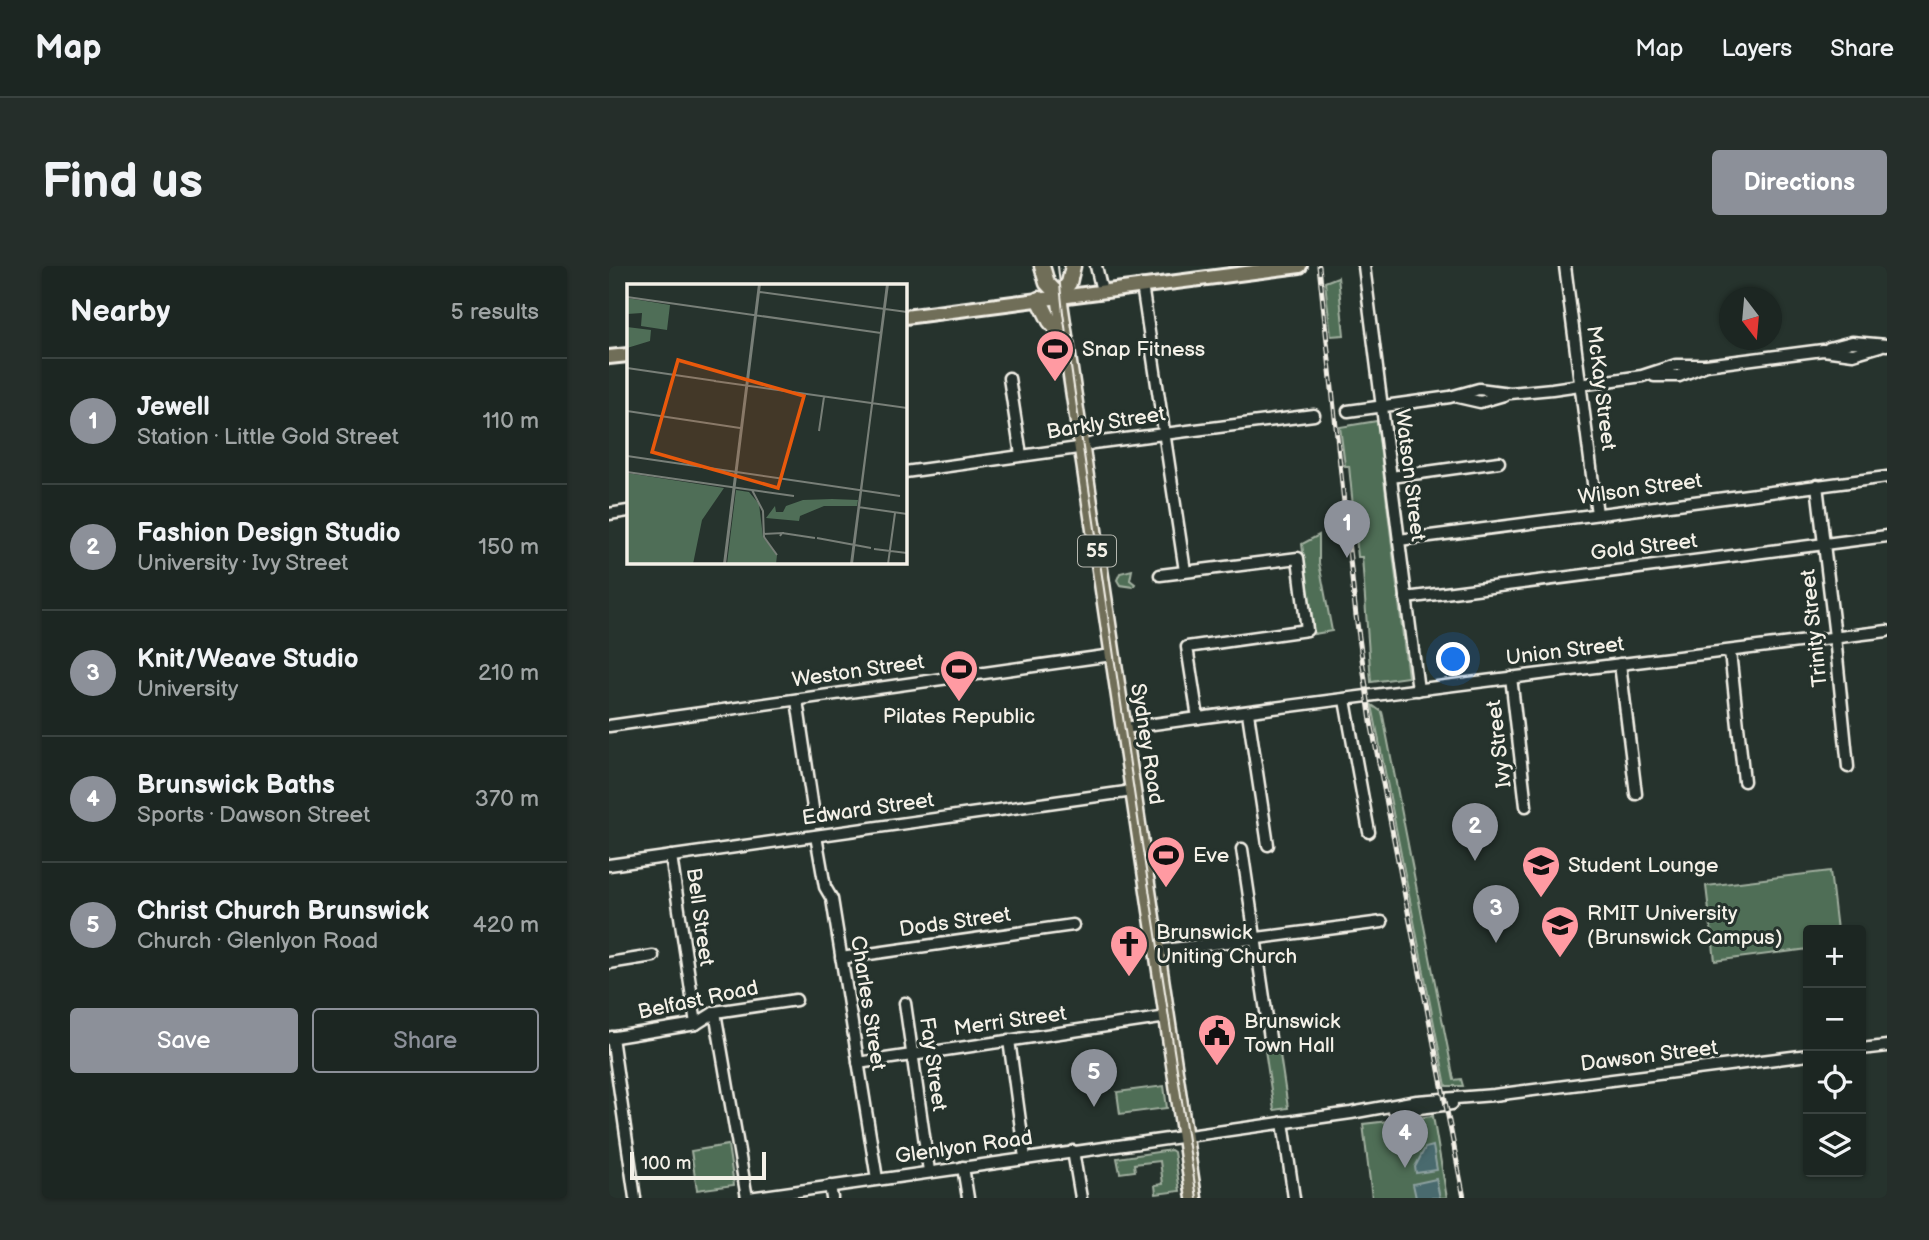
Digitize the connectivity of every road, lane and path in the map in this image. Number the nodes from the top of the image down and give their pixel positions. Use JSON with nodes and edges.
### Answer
{"nodes":[{"id":1,"x":1042,"y":266,"type":"edge"},
{"id":2,"x":1073,"y":266,"type":"edge"},
{"id":3,"x":1096,"y":266,"type":"edge"},
{"id":4,"x":1300,"y":266,"type":"edge"},
{"id":5,"x":1364,"y":266,"type":"edge"},
{"id":6,"x":1565,"y":266,"type":"edge"},
{"id":7,"x":1142,"y":285,"type":"junction"},
{"id":8,"x":1102,"y":290,"type":"junction"},
{"id":9,"x":1059,"y":296,"type":"junction"},
{"id":10,"x":1039,"y":299,"type":"junction"},
{"id":11,"x":907,"y":317,"type":"edge"},
{"id":12,"x":1065,"y":339,"type":"junction"},
{"id":13,"x":1883,"y":346,"type":"edge"},
{"id":14,"x":627,"y":355,"type":"edge"},
{"id":15,"x":609,"y":358,"type":"edge"},
{"id":16,"x":1009,"y":378,"type":"dead end"},
{"id":17,"x":1581,"y":385,"type":"junction"},
{"id":18,"x":1382,"y":407,"type":"junction"},
{"id":19,"x":1348,"y":411,"type":"dead end"},
{"id":20,"x":1314,"y":415,"type":"dead end"},
{"id":21,"x":1164,"y":434,"type":"junction"},
{"id":22,"x":1080,"y":446,"type":"junction"},
{"id":23,"x":1021,"y":456,"type":"junction"},
{"id":24,"x":1499,"y":462,"type":"dead end"},
{"id":25,"x":907,"y":472,"type":"edge"},
{"id":26,"x":1391,"y":477,"type":"junction"},
{"id":27,"x":1887,"y":477,"type":"edge"},
{"id":28,"x":1817,"y":485,"type":"junction"},
{"id":29,"x":627,"y":511,"type":"edge"},
{"id":30,"x":609,"y":514,"type":"edge"},
{"id":31,"x":1597,"y":514,"type":"junction"},
{"id":32,"x":1887,"y":536,"type":"edge"},
{"id":33,"x":1399,"y":540,"type":"junction"},
{"id":34,"x":1824,"y":544,"type":"junction"},
{"id":35,"x":1185,"y":571,"type":"junction"},
{"id":36,"x":1160,"y":575,"type":"dead end"},
{"id":37,"x":1406,"y":598,"type":"junction"},
{"id":38,"x":1887,"y":631,"type":"edge"},
{"id":39,"x":1836,"y":637,"type":"junction"},
{"id":40,"x":1730,"y":652,"type":"junction"},
{"id":41,"x":1112,"y":655,"type":"junction"},
{"id":42,"x":1620,"y":664,"type":"junction"},
{"id":43,"x":1511,"y":677,"type":"junction"},
{"id":44,"x":1418,"y":690,"type":"junction"},
{"id":45,"x":1345,"y":699,"type":"junction"},
{"id":46,"x":797,"y":700,"type":"junction"},
{"id":47,"x":1248,"y":713,"type":"junction"},
{"id":48,"x":1198,"y":718,"type":"junction"},
{"id":49,"x":609,"y":726,"type":"edge"},
{"id":50,"x":1124,"y":729,"type":"junction"},
{"id":51,"x":1848,"y":767,"type":"dead end"},
{"id":52,"x":1744,"y":780,"type":"dead end"},
{"id":53,"x":1133,"y":791,"type":"junction"},
{"id":54,"x":1636,"y":794,"type":"dead end"},
{"id":55,"x":1526,"y":806,"type":"dead end"},
{"id":56,"x":814,"y":815,"type":"dead end"},
{"id":57,"x":1369,"y":832,"type":"dead end"},
{"id":58,"x":816,"y":836,"type":"junction"},
{"id":59,"x":1268,"y":845,"type":"dead end"},
{"id":60,"x":1242,"y":849,"type":"dead end"},
{"id":61,"x":671,"y":856,"type":"junction"},
{"id":62,"x":609,"y":865,"type":"edge"},
{"id":63,"x":1382,"y":922,"type":"dead end"},
{"id":64,"x":1073,"y":925,"type":"dead end"},
{"id":65,"x":1254,"y":937,"type":"junction"},
{"id":66,"x":1157,"y":951,"type":"junction"},
{"id":67,"x":653,"y":956,"type":"dead end"},
{"id":68,"x":841,"y":958,"type":"junction"},
{"id":69,"x":609,"y":963,"type":"edge"},
{"id":70,"x":796,"y":1000,"type":"dead end"},
{"id":71,"x":905,"y":1003,"type":"dead end"},
{"id":72,"x":716,"y":1012,"type":"junction"},
{"id":73,"x":1167,"y":1017,"type":"junction"},
{"id":74,"x":696,"y":1024,"type":"junction"},
{"id":75,"x":610,"y":1038,"type":"edge"},
{"id":76,"x":1009,"y":1040,"type":"junction"},
{"id":77,"x":1271,"y":1045,"type":"dead end"},
{"id":78,"x":1887,"y":1046,"type":"edge"},
{"id":79,"x":1866,"y":1048,"type":"edge"},
{"id":80,"x":912,"y":1055,"type":"junction"},
{"id":81,"x":1803,"y":1056,"type":"edge"},
{"id":82,"x":858,"y":1063,"type":"junction"},
{"id":83,"x":1283,"y":1122,"type":"junction"},
{"id":84,"x":1185,"y":1135,"type":"junction"},
{"id":85,"x":1073,"y":1151,"type":"junction"},
{"id":86,"x":1025,"y":1158,"type":"junction"},
{"id":87,"x":963,"y":1167,"type":"junction"},
{"id":88,"x":929,"y":1171,"type":"junction"},
{"id":89,"x":877,"y":1179,"type":"junction"},
{"id":90,"x":830,"y":1186,"type":"junction"},
{"id":91,"x":635,"y":1198,"type":"edge"},
{"id":92,"x":748,"y":1198,"type":"edge"},
{"id":93,"x":832,"y":1198,"type":"edge"},
{"id":94,"x":968,"y":1198,"type":"edge"},
{"id":95,"x":1081,"y":1198,"type":"edge"},
{"id":96,"x":1194,"y":1198,"type":"edge"},
{"id":97,"x":1294,"y":1198,"type":"edge"}],
"edges":[{"from":1,"to":9,"type":"highway","number":"55"},
{"from":2,"to":9,"type":"highway"},
{"from":3,"to":8,"type":"street"},
{"from":4,"to":7,"type":"main road"},
{"from":5,"to":18,"type":"street","name":"Watson Street"},
{"from":6,"to":17,"type":"street","name":"McKay Street"},
{"from":7,"to":8,"type":"main road"},
{"from":7,"to":21,"type":"street"},
{"from":8,"to":9,"type":"main road"},
{"from":9,"to":10,"type":"main road"},
{"from":9,"to":12,"type":"highway","name":"Sydney Road","number":"55"},
{"from":10,"to":11,"type":"main road"},
{"from":10,"to":12,"type":"highway"},
{"from":12,"to":22,"type":"highway","name":"Sydney Road","number":"55"},
{"from":13,"to":17,"type":"street"},
{"from":14,"to":15,"type":"main road"},
{"from":16,"to":23,"type":"street"},
{"from":17,"to":18,"type":"street"},
{"from":17,"to":31,"type":"street","name":"McKay Street"},
{"from":18,"to":19,"type":"street"},
{"from":18,"to":26,"type":"street","name":"Watson Street"},
{"from":20,"to":21,"type":"street","name":"Barkly Street"},
{"from":21,"to":22,"type":"street","name":"Barkly Street"},
{"from":21,"to":35,"type":"street"},
{"from":22,"to":23,"type":"street","name":"Barkly Street"},
{"from":22,"to":41,"type":"highway","name":"Sydney Road","number":"55"},
{"from":23,"to":25,"type":"street","name":"Barkly Street"},
{"from":24,"to":26,"type":"street"},
{"from":26,"to":33,"type":"street","name":"Watson Street"},
{"from":27,"to":28,"type":"street","name":"Wilson Street"},
{"from":28,"to":31,"type":"street","name":"Wilson Street"},
{"from":28,"to":34,"type":"street","name":"Trinity Street"},
{"from":29,"to":30,"type":"street"},
{"from":31,"to":33,"type":"street","name":"Wilson Street"},
{"from":32,"to":34,"type":"street","name":"Gold Street"},
{"from":33,"to":37,"type":"street","name":"Watson Street"},
{"from":34,"to":37,"type":"street","name":"Gold Street"},
{"from":34,"to":39,"type":"street","name":"Trinity Street"},
{"from":35,"to":36,"type":"street"},
{"from":35,"to":48,"type":"street"},
{"from":37,"to":44,"type":"street","name":"Watson Street"},
{"from":38,"to":39,"type":"street","name":"Union Street"},
{"from":39,"to":40,"type":"street","name":"Union Street"},
{"from":39,"to":51,"type":"street","name":"Trinity Street"},
{"from":40,"to":42,"type":"street","name":"Union Street"},
{"from":40,"to":52,"type":"street"},
{"from":41,"to":46,"type":"street","name":"Weston Street"},
{"from":41,"to":50,"type":"highway","name":"Sydney Road","number":"55"},
{"from":42,"to":43,"type":"street","name":"Union Street"},
{"from":42,"to":54,"type":"street"},
{"from":43,"to":44,"type":"street","name":"Union Street"},
{"from":43,"to":55,"type":"street","name":"Ivy Street"},
{"from":44,"to":45,"type":"street","name":"Union Street"},
{"from":45,"to":47,"type":"street","name":"Union Street"},
{"from":45,"to":57,"type":"street"},
{"from":46,"to":49,"type":"street","name":"Weston Street"},
{"from":46,"to":56,"type":"street"},
{"from":47,"to":48,"type":"street","name":"Union Street"},
{"from":47,"to":59,"type":"street"},
{"from":48,"to":50,"type":"street","name":"Union Street"},
{"from":50,"to":53,"type":"highway","name":"Sydney Road","number":"55"},
{"from":53,"to":58,"type":"street","name":"Edward Street"},
{"from":53,"to":66,"type":"highway","name":"Sydney Road","number":"55"},
{"from":58,"to":61,"type":"street","name":"Edward Street"},
{"from":58,"to":68,"type":"street","name":"Charles Street"},
{"from":60,"to":65,"type":"street"},
{"from":61,"to":62,"type":"street","name":"Edward Street"},
{"from":61,"to":74,"type":"street","name":"Bell Street"},
{"from":63,"to":65,"type":"street"},
{"from":64,"to":68,"type":"street","name":"Dods Street"},
{"from":65,"to":66,"type":"street"},
{"from":65,"to":77,"type":"street"},
{"from":66,"to":73,"type":"highway","name":"Sydney Road","number":"55"},
{"from":67,"to":69,"type":"street"},
{"from":68,"to":82,"type":"street","name":"Charles Street"},
{"from":70,"to":72,"type":"street","name":"Belfast Road"},
{"from":71,"to":80,"type":"street","name":"Fay Street"},
{"from":72,"to":74,"type":"street","name":"Belfast Road"},
{"from":72,"to":92,"type":"street"},
{"from":73,"to":76,"type":"street","name":"Merri Street"},
{"from":73,"to":84,"type":"highway","name":"Sydney Road","number":"55"},
{"from":74,"to":75,"type":"street","name":"Belfast Road"},
{"from":75,"to":91,"type":"street"},
{"from":76,"to":80,"type":"street","name":"Merri Street"},
{"from":76,"to":86,"type":"street"},
{"from":78,"to":79,"type":"street"},
{"from":80,"to":82,"type":"street","name":"Merri Street"},
{"from":80,"to":88,"type":"street","name":"Fay Street"},
{"from":81,"to":83,"type":"street","name":"Dawson Street"},
{"from":82,"to":89,"type":"street","name":"Charles Street"},
{"from":83,"to":84,"type":"street","name":"Dawson Street"},
{"from":83,"to":97,"type":"street"},
{"from":84,"to":85,"type":"street","name":"Glenlyon Road"},
{"from":84,"to":96,"type":"highway","name":"Sydney Road","number":"55"},
{"from":85,"to":86,"type":"street","name":"Glenlyon Road"},
{"from":85,"to":95,"type":"street"},
{"from":86,"to":87,"type":"street","name":"Glenlyon Road"},
{"from":87,"to":88,"type":"street","name":"Glenlyon Road"},
{"from":87,"to":94,"type":"street"},
{"from":88,"to":89,"type":"street","name":"Glenlyon Road"},
{"from":89,"to":90,"type":"street","name":"Glenlyon Road"},
{"from":90,"to":92,"type":"street","name":"Glenlyon Road"},
{"from":90,"to":93,"type":"street"}]}
